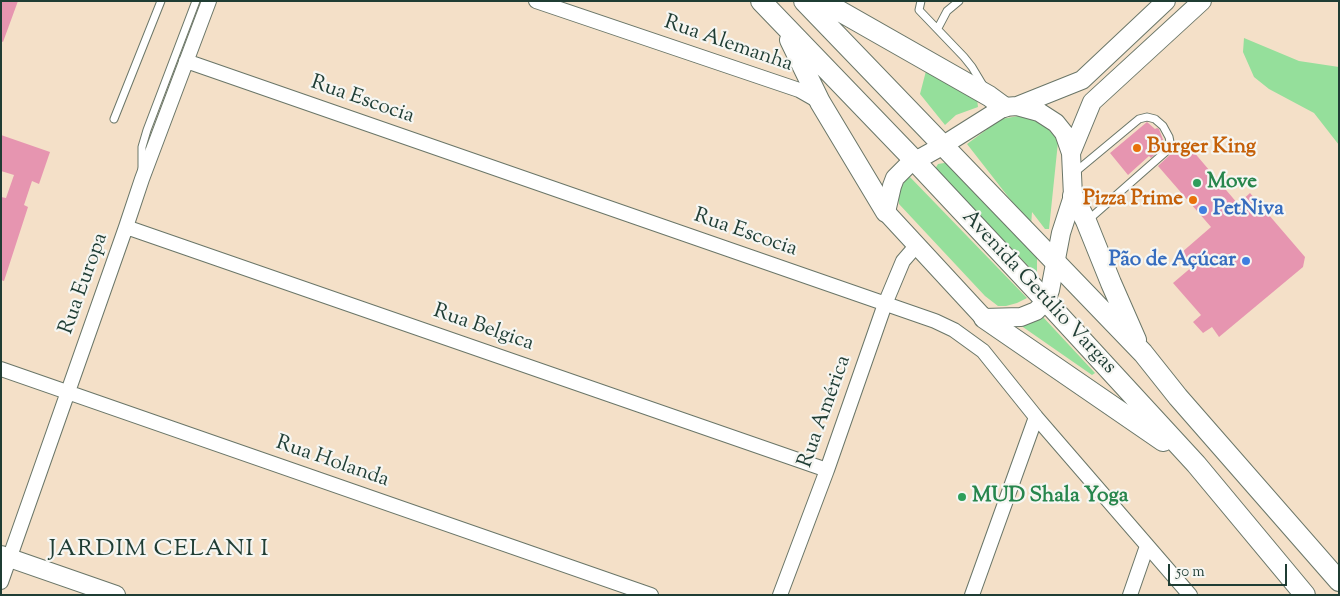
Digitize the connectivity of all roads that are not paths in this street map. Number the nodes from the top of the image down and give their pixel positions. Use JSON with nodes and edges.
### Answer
{"nodes":[{"id":1,"x":161,"y":1,"type":"edge"},
{"id":2,"x":196,"y":1,"type":"edge"},
{"id":3,"x":209,"y":1,"type":"edge"},
{"id":4,"x":536,"y":1,"type":"edge"},
{"id":5,"x":761,"y":1,"type":"edge"},
{"id":6,"x":804,"y":1,"type":"edge"},
{"id":7,"x":822,"y":1,"type":"edge"},
{"id":8,"x":921,"y":1,"type":"edge"},
{"id":9,"x":959,"y":1,"type":"edge"},
{"id":10,"x":1166,"y":1,"type":"edge"},
{"id":11,"x":1202,"y":1,"type":"edge"},
{"id":12,"x":778,"y":19,"type":"junction"},
{"id":13,"x":938,"y":28,"type":"junction"},
{"id":14,"x":186,"y":61,"type":"junction"},
{"id":15,"x":820,"y":102,"type":"junction"},
{"id":16,"x":1003,"y":103,"type":"junction"},
{"id":17,"x":114,"y":119,"type":"dead end"},
{"id":18,"x":942,"y":146,"type":"junction"},
{"id":19,"x":1071,"y":153,"type":"junction"},
{"id":20,"x":916,"y":161,"type":"junction"},
{"id":21,"x":1072,"y":175,"type":"junction"},
{"id":22,"x":142,"y":179,"type":"junction"},
{"id":23,"x":1073,"y":196,"type":"junction"},
{"id":24,"x":886,"y":212,"type":"junction"},
{"id":25,"x":1086,"y":221,"type":"junction"},
{"id":26,"x":126,"y":226,"type":"junction"},
{"id":27,"x":916,"y":246,"type":"junction"},
{"id":28,"x":1056,"y":263,"type":"junction"},
{"id":29,"x":1046,"y":301,"type":"junction"},
{"id":30,"x":885,"y":304,"type":"junction"},
{"id":31,"x":984,"y":318,"type":"junction"},
{"id":32,"x":1142,"y":353,"type":"junction"},
{"id":33,"x":1,"y":370,"type":"edge"},
{"id":34,"x":67,"y":392,"type":"junction"},
{"id":35,"x":1036,"y":417,"type":"junction"},
{"id":36,"x":1196,"y":464,"type":"junction"},
{"id":37,"x":827,"y":470,"type":"junction"},
{"id":38,"x":1147,"y":546,"type":"junction"},
{"id":39,"x":5,"y":556,"type":"edge"},
{"id":40,"x":1339,"y":581,"type":"edge"},
{"id":41,"x":1,"y":582,"type":"edge"},
{"id":42,"x":116,"y":595,"type":"edge"},
{"id":43,"x":650,"y":595,"type":"edge"},
{"id":44,"x":780,"y":595,"type":"edge"},
{"id":45,"x":972,"y":595,"type":"edge"},
{"id":46,"x":1130,"y":595,"type":"edge"},
{"id":47,"x":1190,"y":595,"type":"edge"},
{"id":48,"x":1305,"y":595,"type":"edge"}],
"edges":[{"from":1,"to":17,"type":"lane"},
{"from":2,"to":22,"type":"lane"},
{"from":3,"to":14,"type":"street","name":"Rua Europa"},
{"from":4,"to":15,"type":"street","name":"Rua Alemanha"},
{"from":5,"to":12,"type":"main road","name":"Avenida Getúlio Vargas"},
{"from":6,"to":18,"type":"main road","name":"Avenida Getúlio Vargas"},
{"from":7,"to":16,"type":"main road"},
{"from":8,"to":13,"type":"lane"},
{"from":9,"to":13,"type":"lane"},
{"from":10,"to":16,"type":"street"},
{"from":11,"to":19,"type":"street"},
{"from":12,"to":15,"type":"main road"},
{"from":12,"to":20,"type":"main road","name":"Avenida Getúlio Vargas"},
{"from":13,"to":16,"type":"lane"},
{"from":14,"to":22,"type":"street","name":"Rua Europa"},
{"from":14,"to":30,"type":"street","name":"Rua Escocia"},
{"from":15,"to":24,"type":"main road"},
{"from":16,"to":18,"type":"street"},
{"from":16,"to":19,"type":"street"},
{"from":18,"to":20,"type":"street"},
{"from":18,"to":28,"type":"main road","name":"Avenida Getúlio Vargas"},
{"from":19,"to":21,"type":"street"},
{"from":20,"to":24,"type":"street"},
{"from":20,"to":29,"type":"main road","name":"Avenida Getúlio Vargas"},
{"from":21,"to":23,"type":"street"},
{"from":21,"to":25,"type":"lane"},
{"from":22,"to":26,"type":"street","name":"Rua Europa"},
{"from":23,"to":25,"type":"main road"},
{"from":23,"to":28,"type":"street"},
{"from":24,"to":27,"type":"street"},
{"from":25,"to":32,"type":"main road"},
{"from":26,"to":34,"type":"street","name":"Rua Europa"},
{"from":26,"to":37,"type":"street","name":"Rua Belgica"},
{"from":27,"to":30,"type":"street","name":"Rua América"},
{"from":27,"to":31,"type":"street"},
{"from":28,"to":29,"type":"street"},
{"from":28,"to":32,"type":"main road","name":"Avenida Getúlio Vargas"},
{"from":29,"to":31,"type":"street"},
{"from":29,"to":36,"type":"main road","name":"Avenida Getúlio Vargas"},
{"from":30,"to":35,"type":"street","name":"Rua Escocia"},
{"from":30,"to":37,"type":"street","name":"Rua América"},
{"from":31,"to":36,"type":"main road"},
{"from":32,"to":40,"type":"main road","name":"Avenida Getúlio Vargas"},
{"from":33,"to":34,"type":"street","name":"Rua Holanda"},
{"from":34,"to":39,"type":"street","name":"Rua Europa"},
{"from":34,"to":43,"type":"street","name":"Rua Holanda"},
{"from":35,"to":38,"type":"street","name":"Rua Escocia"},
{"from":35,"to":45,"type":"street"},
{"from":36,"to":48,"type":"main road","name":"Avenida Getúlio Vargas"},
{"from":37,"to":44,"type":"street","name":"Rua América"},
{"from":38,"to":46,"type":"street"},
{"from":38,"to":47,"type":"street","name":"Rua Escocia"},
{"from":39,"to":41,"type":"street","name":"Rua Europa"},
{"from":39,"to":42,"type":"street"}]}
